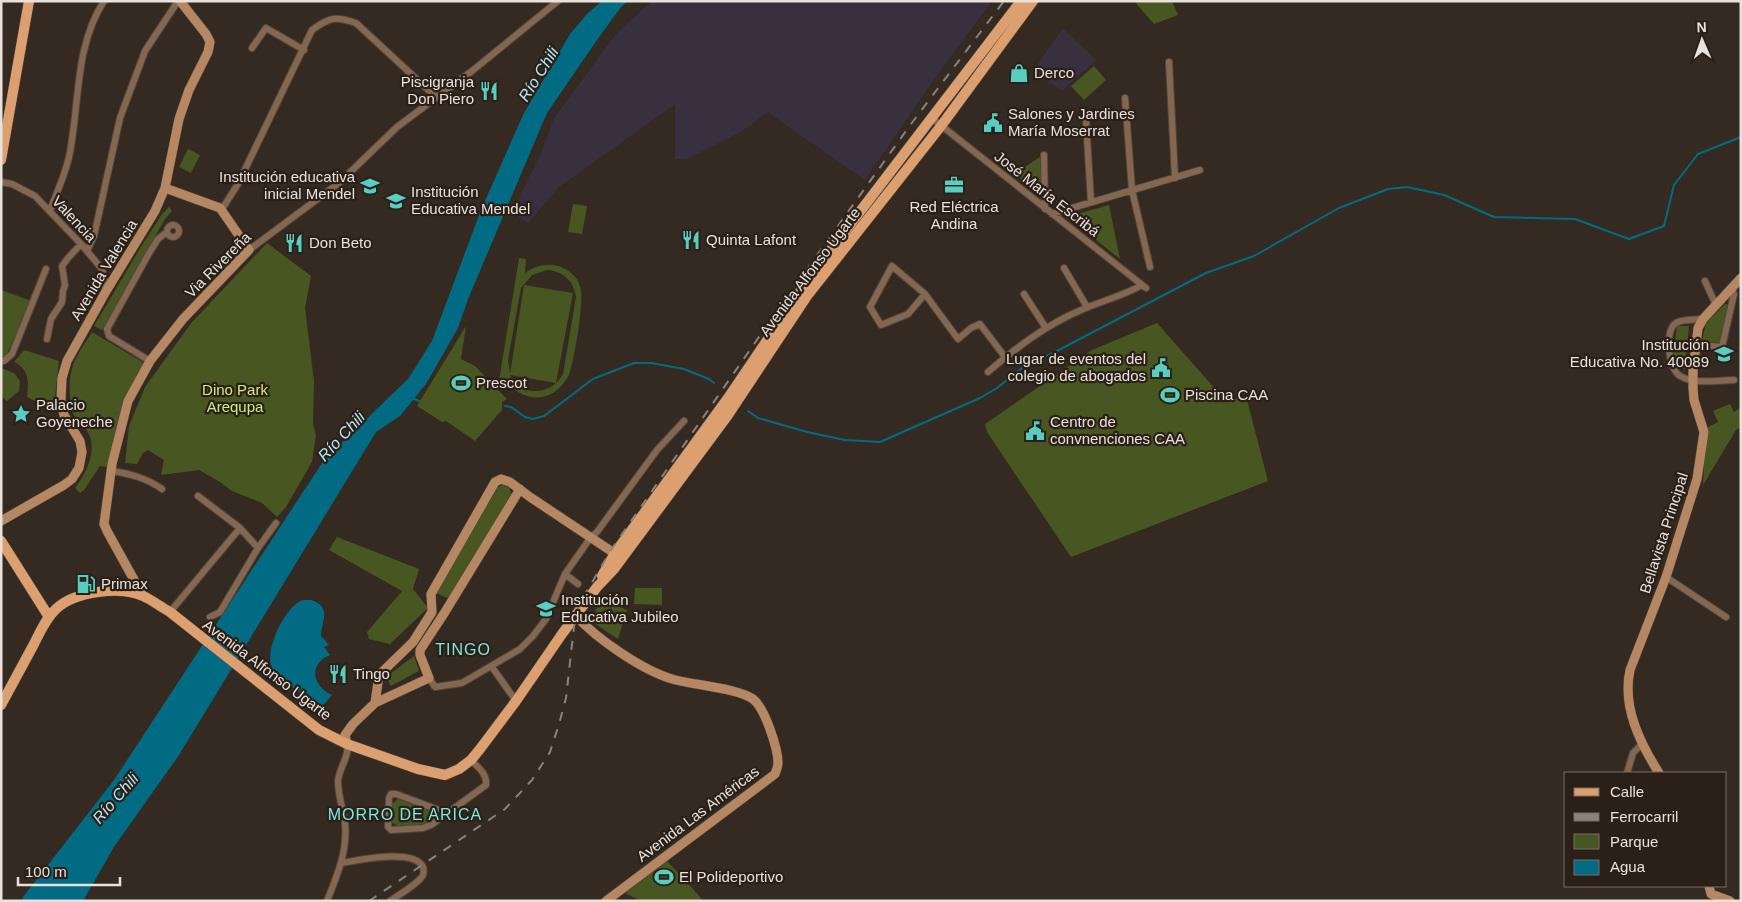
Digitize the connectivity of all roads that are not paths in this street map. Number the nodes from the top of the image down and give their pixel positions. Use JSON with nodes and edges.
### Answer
{"nodes":[{"id":1,"x":29,"y":1,"type":"edge"},
{"id":2,"x":104,"y":1,"type":"edge"},
{"id":3,"x":558,"y":1,"type":"edge"},
{"id":4,"x":1021,"y":1,"type":"edge"},
{"id":5,"x":1033,"y":1,"type":"edge"},
{"id":6,"x":182,"y":2,"type":"edge"},
{"id":7,"x":252,"y":48,"type":"dead end"},
{"id":8,"x":304,"y":50,"type":"junction"},
{"id":9,"x":1169,"y":62,"type":"dead end"},
{"id":10,"x":436,"y":97,"type":"junction"},
{"id":11,"x":1125,"y":98,"type":"dead end"},
{"id":12,"x":1086,"y":121,"type":"dead end"},
{"id":13,"x":937,"y":122,"type":"junction"},
{"id":14,"x":1044,"y":155,"type":"dead end"},
{"id":15,"x":1,"y":160,"type":"edge"},
{"id":16,"x":1200,"y":170,"type":"dead end"},
{"id":17,"x":1175,"y":178,"type":"junction"},
{"id":18,"x":1,"y":182,"type":"edge"},
{"id":19,"x":165,"y":188,"type":"junction"},
{"id":20,"x":1132,"y":190,"type":"junction"},
{"id":21,"x":1091,"y":202,"type":"junction"},
{"id":22,"x":220,"y":208,"type":"junction"},
{"id":23,"x":1046,"y":209,"type":"junction"},
{"id":24,"x":50,"y":211,"type":"junction"},
{"id":25,"x":1052,"y":214,"type":"junction"},
{"id":26,"x":167,"y":232,"type":"dead end"},
{"id":27,"x":81,"y":244,"type":"junction"},
{"id":28,"x":249,"y":250,"type":"junction"},
{"id":29,"x":87,"y":251,"type":"junction"},
{"id":30,"x":1150,"y":267,"type":"dead end"},
{"id":31,"x":1064,"y":268,"type":"dead end"},
{"id":32,"x":46,"y":269,"type":"dead end"},
{"id":33,"x":1741,"y":278,"type":"edge"},
{"id":34,"x":1704,"y":281,"type":"dead end"},
{"id":35,"x":1732,"y":289,"type":"junction"},
{"id":36,"x":105,"y":293,"type":"junction"},
{"id":37,"x":925,"y":294,"type":"junction"},
{"id":38,"x":1024,"y":294,"type":"dead end"},
{"id":39,"x":1716,"y":305,"type":"junction"},
{"id":40,"x":1087,"y":307,"type":"junction"},
{"id":41,"x":1703,"y":318,"type":"junction"},
{"id":42,"x":1046,"y":328,"type":"junction"},
{"id":43,"x":47,"y":339,"type":"dead end"},
{"id":44,"x":1711,"y":346,"type":"dead end"},
{"id":45,"x":1005,"y":357,"type":"junction"},
{"id":46,"x":1,"y":361,"type":"edge"},
{"id":47,"x":150,"y":361,"type":"junction"},
{"id":48,"x":988,"y":372,"type":"dead end"},
{"id":49,"x":1734,"y":380,"type":"dead end"},
{"id":50,"x":1693,"y":381,"type":"junction"},
{"id":51,"x":684,"y":420,"type":"dead end"},
{"id":52,"x":112,"y":471,"type":"junction"},
{"id":53,"x":162,"y":489,"type":"dead end"},
{"id":54,"x":520,"y":489,"type":"junction"},
{"id":55,"x":198,"y":496,"type":"dead end"},
{"id":56,"x":1,"y":521,"type":"edge"},
{"id":57,"x":276,"y":523,"type":"dead end"},
{"id":58,"x":240,"y":528,"type":"junction"},
{"id":59,"x":591,"y":537,"type":"junction"},
{"id":60,"x":1,"y":541,"type":"edge"},
{"id":61,"x":258,"y":548,"type":"junction"},
{"id":62,"x":618,"y":556,"type":"junction"},
{"id":63,"x":565,"y":574,"type":"junction"},
{"id":64,"x":1666,"y":577,"type":"junction"},
{"id":65,"x":578,"y":584,"type":"dead end"},
{"id":66,"x":143,"y":596,"type":"junction"},
{"id":67,"x":432,"y":607,"type":"junction"},
{"id":68,"x":170,"y":612,"type":"junction"},
{"id":69,"x":445,"y":612,"type":"junction"},
{"id":70,"x":576,"y":616,"type":"junction"},
{"id":71,"x":50,"y":617,"type":"junction"},
{"id":72,"x":210,"y":617,"type":"dead end"},
{"id":73,"x":1726,"y":617,"type":"dead end"},
{"id":74,"x":413,"y":642,"type":"junction"},
{"id":75,"x":420,"y":650,"type":"junction"},
{"id":76,"x":492,"y":667,"type":"junction"},
{"id":77,"x":429,"y":678,"type":"junction"},
{"id":78,"x":516,"y":701,"type":"junction"},
{"id":79,"x":375,"y":703,"type":"junction"},
{"id":80,"x":1,"y":705,"type":"edge"},
{"id":81,"x":347,"y":744,"type":"junction"},
{"id":82,"x":1642,"y":745,"type":"junction"},
{"id":83,"x":471,"y":760,"type":"junction"},
{"id":84,"x":1627,"y":772,"type":"edge"},
{"id":85,"x":1657,"y":772,"type":"edge"},
{"id":86,"x":447,"y":813,"type":"junction"},
{"id":87,"x":342,"y":863,"type":"junction"},
{"id":88,"x":1711,"y":894,"type":"edge"},
{"id":89,"x":327,"y":901,"type":"edge"},
{"id":90,"x":390,"y":901,"type":"edge"},
{"id":91,"x":606,"y":901,"type":"edge"},
{"id":92,"x":1730,"y":901,"type":"edge"}],
"edges":[{"from":1,"to":15,"type":"main road"},
{"from":2,"to":24,"type":"street"},
{"from":3,"to":10,"type":"street","name":"Via Rivereña"},
{"from":4,"to":13,"type":"main road","name":"Avenida Alfonso Ugarte"},
{"from":5,"to":13,"type":"main road","name":"Avenida Alfonso Ugarte"},
{"from":6,"to":19,"type":"street","name":"Avenida Valencia"},
{"from":6,"to":29,"type":"street"},
{"from":7,"to":8,"type":"street"},
{"from":8,"to":10,"type":"street"},
{"from":8,"to":22,"type":"street"},
{"from":9,"to":17,"type":"street"},
{"from":10,"to":28,"type":"street","name":"Via Rivereña"},
{"from":11,"to":20,"type":"street"},
{"from":12,"to":21,"type":"street"},
{"from":13,"to":23,"type":"street","name":"José María Escribá"},
{"from":13,"to":62,"type":"main road","name":"Avenida Alfonso Ugarte"},
{"from":14,"to":23,"type":"street"},
{"from":16,"to":17,"type":"street"},
{"from":17,"to":20,"type":"street"},
{"from":18,"to":24,"type":"street","name":"Valencia"},
{"from":19,"to":22,"type":"street"},
{"from":19,"to":36,"type":"street","name":"Avenida Valencia"},
{"from":20,"to":21,"type":"street"},
{"from":20,"to":30,"type":"street"},
{"from":21,"to":25,"type":"street"},
{"from":22,"to":28,"type":"street"},
{"from":23,"to":25,"type":"street","name":"José María Escribá"},
{"from":24,"to":27,"type":"street","name":"Valencia"},
{"from":25,"to":40,"type":"street","name":"José María Escribá"},
{"from":26,"to":47,"type":"street"},
{"from":27,"to":29,"type":"street","name":"Valencia"},
{"from":27,"to":43,"type":"street"},
{"from":28,"to":47,"type":"street","name":"Via Rivereña"},
{"from":29,"to":36,"type":"street","name":"Valencia"},
{"from":31,"to":40,"type":"street"},
{"from":32,"to":46,"type":"street"},
{"from":33,"to":35,"type":"street"},
{"from":34,"to":39,"type":"street"},
{"from":35,"to":39,"type":"street"},
{"from":35,"to":44,"type":"street"},
{"from":36,"to":56,"type":"street","name":"Avenida Valencia"},
{"from":37,"to":37,"type":"street"},
{"from":37,"to":45,"type":"street"},
{"from":38,"to":42,"type":"street"},
{"from":39,"to":41,"type":"street"},
{"from":40,"to":42,"type":"street"},
{"from":41,"to":50,"type":"street","name":"Bellavista Principal"},
{"from":41,"to":50,"type":"street"},
{"from":42,"to":45,"type":"street"},
{"from":45,"to":48,"type":"street"},
{"from":47,"to":52,"type":"street","name":"Via Rivereña"},
{"from":49,"to":50,"type":"street"},
{"from":50,"to":64,"type":"street","name":"Bellavista Principal"},
{"from":51,"to":59,"type":"street"},
{"from":52,"to":53,"type":"street"},
{"from":52,"to":66,"type":"street","name":"Via Rivereña"},
{"from":54,"to":59,"type":"street"},
{"from":54,"to":67,"type":"street"},
{"from":54,"to":69,"type":"street"},
{"from":55,"to":58,"type":"street"},
{"from":57,"to":61,"type":"street"},
{"from":58,"to":61,"type":"street"},
{"from":58,"to":68,"type":"street"},
{"from":59,"to":62,"type":"street"},
{"from":59,"to":63,"type":"street"},
{"from":60,"to":71,"type":"main road"},
{"from":61,"to":72,"type":"street"},
{"from":62,"to":70,"type":"main road","name":"Avenida Alfonso Ugarte"},
{"from":63,"to":65,"type":"street"},
{"from":63,"to":76,"type":"street"},
{"from":64,"to":73,"type":"street"},
{"from":64,"to":82,"type":"street","name":"Bellavista Principal"},
{"from":66,"to":68,"type":"main road","name":"Avenida Alfonso Ugarte"},
{"from":66,"to":71,"type":"main road","name":"Avenida Alfonso Ugarte"},
{"from":67,"to":69,"type":"street"},
{"from":67,"to":74,"type":"street"},
{"from":68,"to":81,"type":"main road","name":"Avenida Alfonso Ugarte"},
{"from":69,"to":75,"type":"street"},
{"from":70,"to":78,"type":"main road","name":"Avenida Alfonso Ugarte"},
{"from":70,"to":91,"type":"street","name":"Avenida Las Américas"},
{"from":71,"to":80,"type":"main road"},
{"from":74,"to":75,"type":"street"},
{"from":74,"to":79,"type":"street"},
{"from":75,"to":77,"type":"street"},
{"from":76,"to":77,"type":"street"},
{"from":76,"to":78,"type":"street"},
{"from":77,"to":79,"type":"street"},
{"from":78,"to":83,"type":"main road","name":"Avenida Alfonso Ugarte"},
{"from":79,"to":81,"type":"street"},
{"from":81,"to":83,"type":"main road","name":"Avenida Alfonso Ugarte"},
{"from":81,"to":87,"type":"street"},
{"from":82,"to":84,"type":"street"},
{"from":82,"to":85,"type":"street","name":"Bellavista Principal"},
{"from":83,"to":86,"type":"street"},
{"from":86,"to":86,"type":"street"},
{"from":87,"to":89,"type":"street"},
{"from":87,"to":90,"type":"street"},
{"from":88,"to":92,"type":"street"}]}
